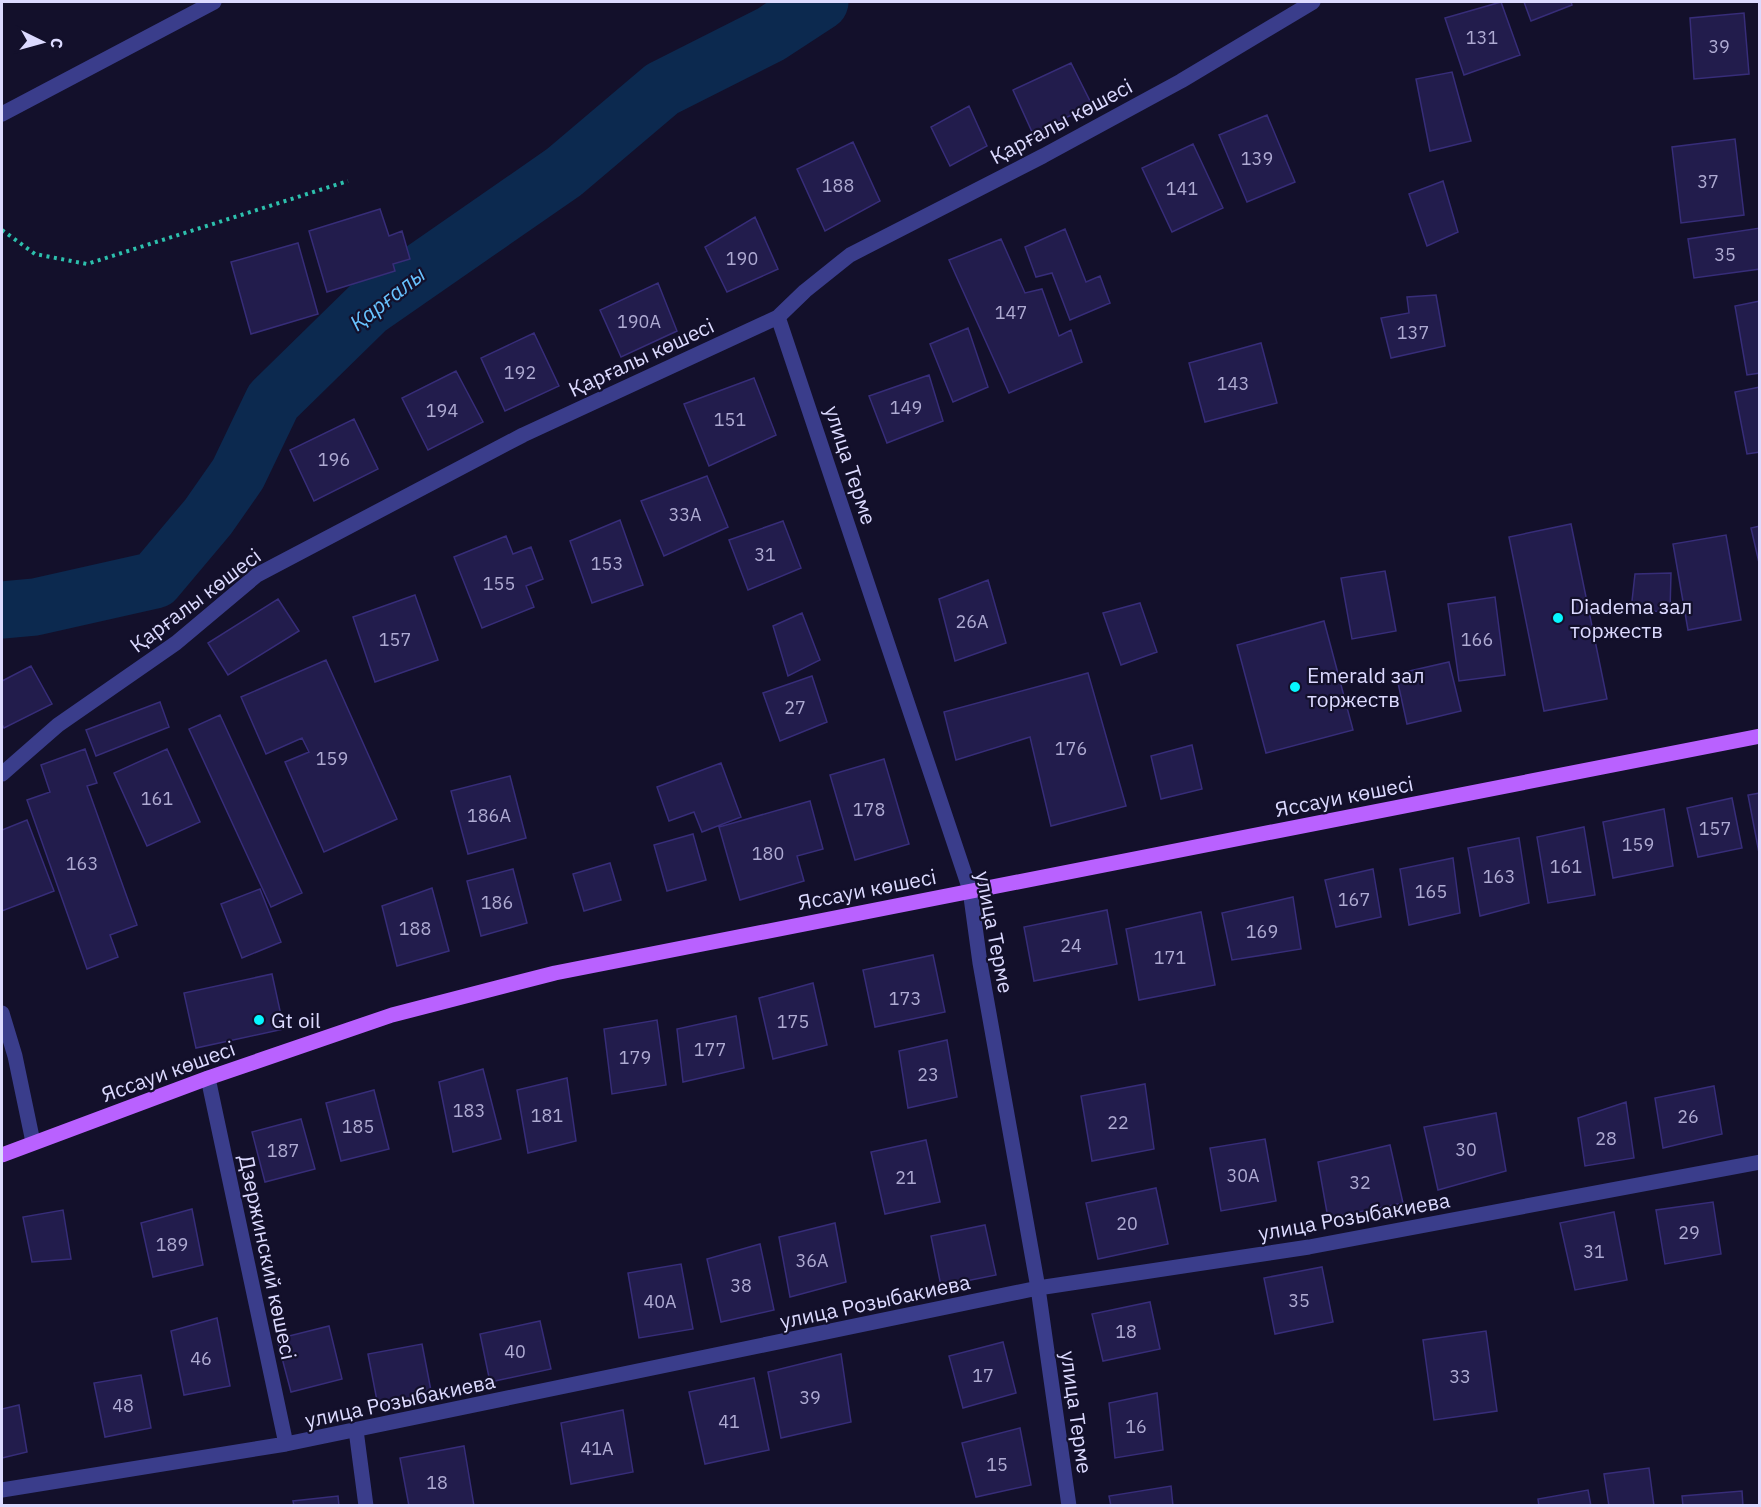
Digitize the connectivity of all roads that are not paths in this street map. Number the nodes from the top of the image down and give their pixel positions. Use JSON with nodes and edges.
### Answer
{"nodes":[{"id":1,"x":214,"y":2,"type":"edge"},
{"id":2,"x":1313,"y":2,"type":"edge"},
{"id":3,"x":2,"y":114,"type":"edge"},
{"id":4,"x":778,"y":317,"type":"junction"},
{"id":5,"x":1760,"y":736,"type":"edge"},
{"id":6,"x":2,"y":774,"type":"edge"},
{"id":7,"x":970,"y":890,"type":"junction"},
{"id":8,"x":2,"y":1012,"type":"edge"},
{"id":9,"x":208,"y":1078,"type":"junction"},
{"id":10,"x":33,"y":1142,"type":"junction"},
{"id":11,"x":2,"y":1155,"type":"edge"},
{"id":12,"x":1760,"y":1162,"type":"edge"},
{"id":13,"x":1038,"y":1288,"type":"junction"},
{"id":14,"x":356,"y":1431,"type":"junction"},
{"id":15,"x":286,"y":1444,"type":"junction"},
{"id":16,"x":2,"y":1490,"type":"edge"},
{"id":17,"x":366,"y":1506,"type":"edge"},
{"id":18,"x":1069,"y":1506,"type":"edge"}],
"edges":[{"from":1,"to":3,"type":"street"},
{"from":2,"to":4,"type":"street","name":"Қарғалы көшесі"},
{"from":4,"to":6,"type":"street","name":"Қарғалы көшесі"},
{"from":4,"to":7,"type":"street","name":"улица Терме"},
{"from":5,"to":7,"type":"main road","name":"Яссауи көшесі"},
{"from":7,"to":9,"type":"main road","name":"Яссауи көшесі"},
{"from":7,"to":13,"type":"street","name":"улица Терме"},
{"from":8,"to":10,"type":"street"},
{"from":9,"to":10,"type":"main road","name":"Яссауи көшесі"},
{"from":9,"to":15,"type":"street","name":"Дзержинский көшесі"},
{"from":10,"to":11,"type":"main road","name":"Яссауи көшесі"},
{"from":12,"to":13,"type":"street","name":"улица Розыбакиева"},
{"from":13,"to":14,"type":"street","name":"улица Розыбакиева"},
{"from":13,"to":18,"type":"street","name":"улица Терме"},
{"from":14,"to":15,"type":"street","name":"улица Розыбакиева"},
{"from":14,"to":17,"type":"street"},
{"from":15,"to":16,"type":"street","name":"улица Розыбакиева"}]}
